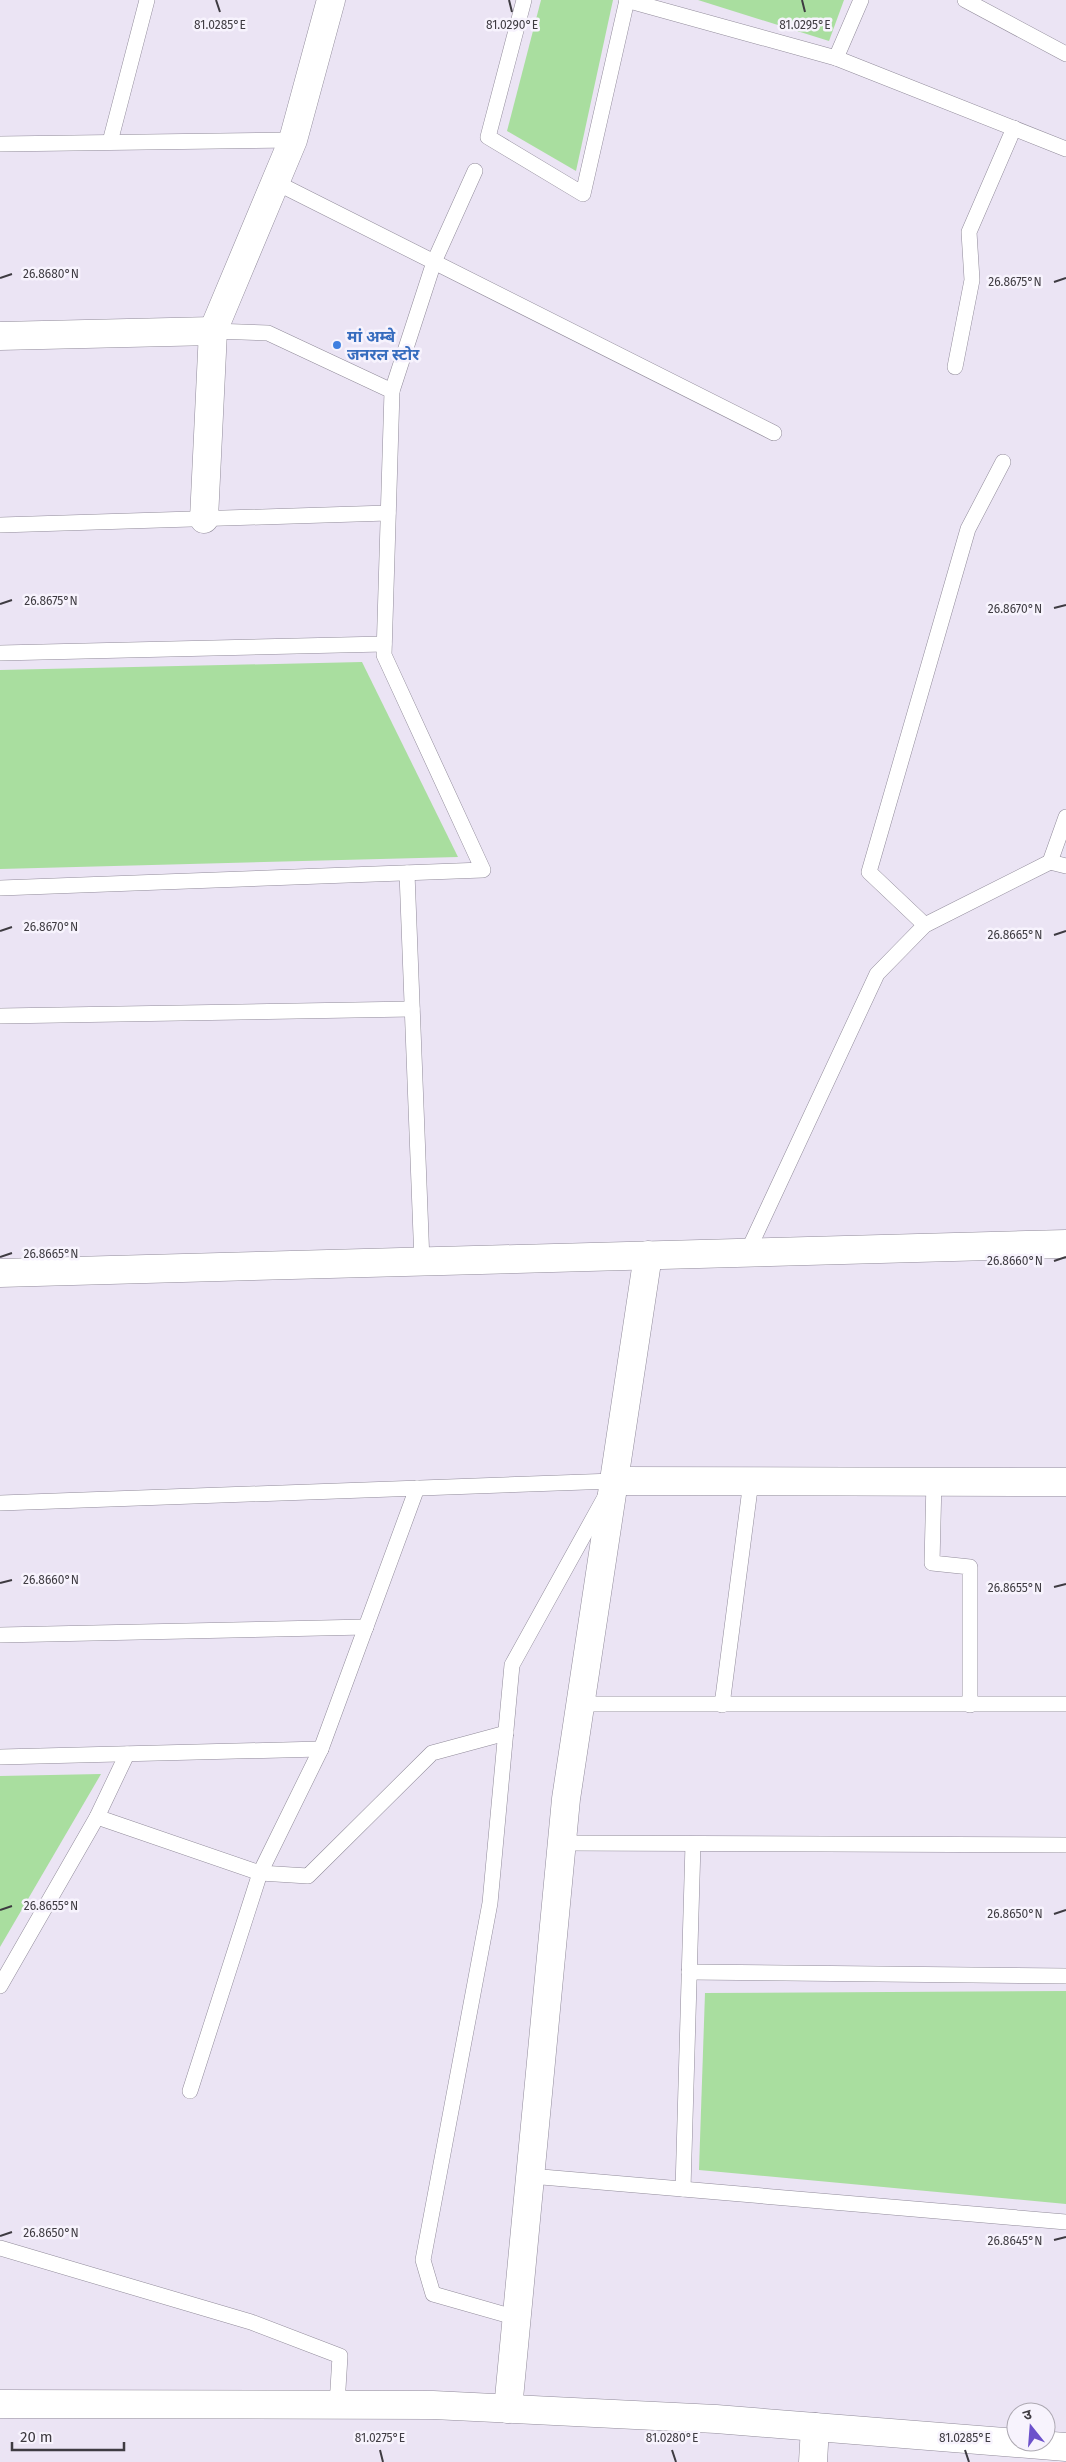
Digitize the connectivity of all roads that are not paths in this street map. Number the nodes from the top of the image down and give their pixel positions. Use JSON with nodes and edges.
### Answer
{"nodes":[{"id":1,"x":147,"y":0,"type":"edge"},
{"id":2,"x":331,"y":0,"type":"edge"},
{"id":3,"x":524,"y":0,"type":"edge"},
{"id":4,"x":626,"y":0,"type":"edge"},
{"id":5,"x":861,"y":0,"type":"edge"},
{"id":6,"x":965,"y":0,"type":"edge"},
{"id":7,"x":1066,"y":54,"type":"edge"},
{"id":8,"x":836,"y":58,"type":"junction"},
{"id":9,"x":1014,"y":128,"type":"junction"},
{"id":10,"x":293,"y":140,"type":"junction"},
{"id":11,"x":110,"y":142,"type":"junction"},
{"id":12,"x":0,"y":144,"type":"edge"},
{"id":13,"x":1066,"y":149,"type":"edge"},
{"id":14,"x":475,"y":171,"type":"dead end"},
{"id":15,"x":275,"y":182,"type":"junction"},
{"id":16,"x":434,"y":262,"type":"junction"},
{"id":17,"x":213,"y":331,"type":"junction"},
{"id":18,"x":0,"y":336,"type":"edge"},
{"id":19,"x":955,"y":367,"type":"dead end"},
{"id":20,"x":392,"y":391,"type":"junction"},
{"id":21,"x":774,"y":433,"type":"dead end"},
{"id":22,"x":1002,"y":462,"type":"dead end"},
{"id":23,"x":388,"y":513,"type":"junction"},
{"id":24,"x":204,"y":519,"type":"junction"},
{"id":25,"x":0,"y":525,"type":"edge"},
{"id":26,"x":384,"y":644,"type":"junction"},
{"id":27,"x":0,"y":653,"type":"edge"},
{"id":28,"x":1066,"y":817,"type":"edge"},
{"id":29,"x":1050,"y":862,"type":"junction"},
{"id":30,"x":1066,"y":866,"type":"edge"},
{"id":31,"x":407,"y":873,"type":"junction"},
{"id":32,"x":0,"y":888,"type":"edge"},
{"id":33,"x":925,"y":924,"type":"junction"},
{"id":34,"x":412,"y":1009,"type":"junction"},
{"id":35,"x":0,"y":1016,"type":"edge"},
{"id":36,"x":1066,"y":1244,"type":"edge"},
{"id":37,"x":747,"y":1252,"type":"junction"},
{"id":38,"x":648,"y":1255,"type":"junction"},
{"id":39,"x":422,"y":1262,"type":"junction"},
{"id":40,"x":0,"y":1273,"type":"edge"},
{"id":41,"x":614,"y":1480,"type":"junction"},
{"id":42,"x":751,"y":1481,"type":"junction"},
{"id":43,"x":934,"y":1481,"type":"junction"},
{"id":44,"x":1066,"y":1482,"type":"edge"},
{"id":45,"x":418,"y":1488,"type":"junction"},
{"id":46,"x":0,"y":1503,"type":"edge"},
{"id":47,"x":366,"y":1627,"type":"junction"},
{"id":48,"x":0,"y":1635,"type":"edge"},
{"id":49,"x":580,"y":1704,"type":"junction"},
{"id":50,"x":1066,"y":1704,"type":"edge"},
{"id":51,"x":722,"y":1705,"type":"junction"},
{"id":52,"x":970,"y":1705,"type":"junction"},
{"id":53,"x":506,"y":1733,"type":"junction"},
{"id":54,"x":320,"y":1749,"type":"junction"},
{"id":55,"x":127,"y":1754,"type":"junction"},
{"id":56,"x":0,"y":1757,"type":"edge"},
{"id":57,"x":97,"y":1817,"type":"junction"},
{"id":58,"x":561,"y":1843,"type":"junction"},
{"id":59,"x":692,"y":1844,"type":"junction"},
{"id":60,"x":1066,"y":1845,"type":"edge"},
{"id":61,"x":260,"y":1873,"type":"junction"},
{"id":62,"x":689,"y":1972,"type":"junction"},
{"id":63,"x":1066,"y":1976,"type":"edge"},
{"id":64,"x":0,"y":1986,"type":"edge"},
{"id":65,"x":190,"y":2091,"type":"dead end"},
{"id":66,"x":530,"y":2176,"type":"junction"},
{"id":67,"x":683,"y":2189,"type":"junction"},
{"id":68,"x":1066,"y":2222,"type":"edge"},
{"id":69,"x":0,"y":2248,"type":"edge"},
{"id":70,"x":517,"y":2318,"type":"junction"},
{"id":71,"x":0,"y":2404,"type":"edge"},
{"id":72,"x":337,"y":2404,"type":"junction"},
{"id":73,"x":508,"y":2409,"type":"junction"},
{"id":74,"x":815,"y":2427,"type":"junction"},
{"id":75,"x":1066,"y":2446,"type":"edge"},
{"id":76,"x":813,"y":2462,"type":"edge"}],
"edges":[{"from":1,"to":11,"type":"lane"},
{"from":2,"to":10,"type":"street"},
{"from":3,"to":4,"type":"lane"},
{"from":4,"to":8,"type":"lane"},
{"from":5,"to":8,"type":"lane"},
{"from":6,"to":7,"type":"lane"},
{"from":8,"to":9,"type":"lane"},
{"from":9,"to":13,"type":"lane"},
{"from":9,"to":19,"type":"lane"},
{"from":10,"to":11,"type":"lane"},
{"from":10,"to":15,"type":"street"},
{"from":11,"to":12,"type":"lane"},
{"from":14,"to":16,"type":"lane"},
{"from":15,"to":16,"type":"lane"},
{"from":15,"to":17,"type":"street"},
{"from":16,"to":20,"type":"lane"},
{"from":16,"to":21,"type":"lane"},
{"from":17,"to":18,"type":"street"},
{"from":17,"to":20,"type":"lane"},
{"from":17,"to":24,"type":"street"},
{"from":20,"to":23,"type":"lane"},
{"from":22,"to":33,"type":"lane"},
{"from":23,"to":24,"type":"lane"},
{"from":23,"to":26,"type":"lane"},
{"from":24,"to":25,"type":"lane"},
{"from":26,"to":27,"type":"lane"},
{"from":26,"to":31,"type":"lane"},
{"from":28,"to":29,"type":"lane"},
{"from":29,"to":30,"type":"lane"},
{"from":29,"to":33,"type":"lane"},
{"from":31,"to":32,"type":"lane"},
{"from":31,"to":34,"type":"lane"},
{"from":33,"to":37,"type":"lane"},
{"from":34,"to":35,"type":"lane"},
{"from":34,"to":39,"type":"lane"},
{"from":36,"to":37,"type":"street"},
{"from":37,"to":38,"type":"street"},
{"from":38,"to":39,"type":"street"},
{"from":38,"to":41,"type":"street"},
{"from":39,"to":40,"type":"street"},
{"from":41,"to":42,"type":"street"},
{"from":41,"to":45,"type":"lane"},
{"from":41,"to":49,"type":"street"},
{"from":41,"to":53,"type":"lane"},
{"from":42,"to":43,"type":"street"},
{"from":42,"to":51,"type":"lane"},
{"from":43,"to":44,"type":"street"},
{"from":43,"to":52,"type":"lane"},
{"from":45,"to":46,"type":"lane"},
{"from":45,"to":47,"type":"lane"},
{"from":47,"to":48,"type":"lane"},
{"from":47,"to":54,"type":"lane"},
{"from":49,"to":51,"type":"lane"},
{"from":49,"to":58,"type":"street"},
{"from":50,"to":52,"type":"lane"},
{"from":51,"to":52,"type":"lane"},
{"from":53,"to":61,"type":"lane"},
{"from":53,"to":70,"type":"lane"},
{"from":54,"to":55,"type":"lane"},
{"from":54,"to":61,"type":"lane"},
{"from":55,"to":56,"type":"lane"},
{"from":55,"to":57,"type":"lane"},
{"from":57,"to":61,"type":"lane"},
{"from":57,"to":64,"type":"lane"},
{"from":58,"to":59,"type":"lane"},
{"from":58,"to":66,"type":"street"},
{"from":59,"to":60,"type":"lane"},
{"from":59,"to":62,"type":"lane"},
{"from":61,"to":65,"type":"lane"},
{"from":62,"to":63,"type":"lane"},
{"from":62,"to":67,"type":"lane"},
{"from":66,"to":67,"type":"lane"},
{"from":66,"to":70,"type":"street"},
{"from":67,"to":68,"type":"lane"},
{"from":69,"to":72,"type":"lane"},
{"from":70,"to":73,"type":"street"},
{"from":71,"to":72,"type":"street"},
{"from":72,"to":73,"type":"street"},
{"from":73,"to":74,"type":"street"},
{"from":74,"to":75,"type":"street"},
{"from":74,"to":76,"type":"street"}]}
